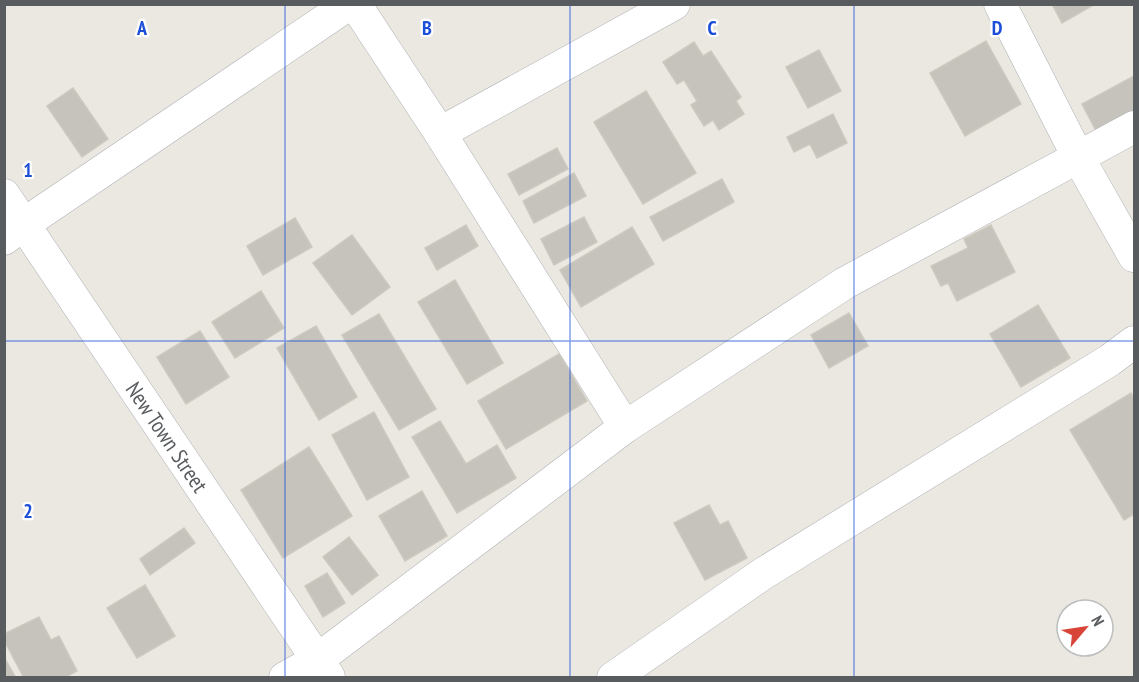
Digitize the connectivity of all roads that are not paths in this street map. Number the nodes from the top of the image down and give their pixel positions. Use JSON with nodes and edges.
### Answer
{"nodes":[{"id":1,"x":349,"y":4,"type":"edge"},
{"id":2,"x":355,"y":4,"type":"edge"},
{"id":3,"x":674,"y":4,"type":"edge"},
{"id":4,"x":1000,"y":4,"type":"edge"},
{"id":5,"x":1134,"y":127,"type":"edge"},
{"id":6,"x":440,"y":133,"type":"junction"},
{"id":7,"x":1078,"y":157,"type":"junction"},
{"id":8,"x":4,"y":195,"type":"edge"},
{"id":9,"x":14,"y":232,"type":"edge"},
{"id":10,"x":1134,"y":256,"type":"edge"},
{"id":11,"x":1134,"y":342,"type":"edge"},
{"id":12,"x":625,"y":427,"type":"junction"},
{"id":13,"x":323,"y":669,"type":"edge"},
{"id":14,"x":285,"y":678,"type":"edge"},
{"id":15,"x":613,"y":678,"type":"edge"}],
"edges":[{"from":1,"to":9,"type":"street"},
{"from":2,"to":6,"type":"street"},
{"from":3,"to":6,"type":"street"},
{"from":4,"to":7,"type":"street"},
{"from":5,"to":7,"type":"street"},
{"from":6,"to":12,"type":"street"},
{"from":7,"to":10,"type":"street"},
{"from":7,"to":12,"type":"street"},
{"from":8,"to":9,"type":"street","name":"New Town Street"},
{"from":9,"to":13,"type":"street","name":"New Town Street"},
{"from":11,"to":15,"type":"street"},
{"from":12,"to":13,"type":"street"},
{"from":13,"to":14,"type":"street"}]}
